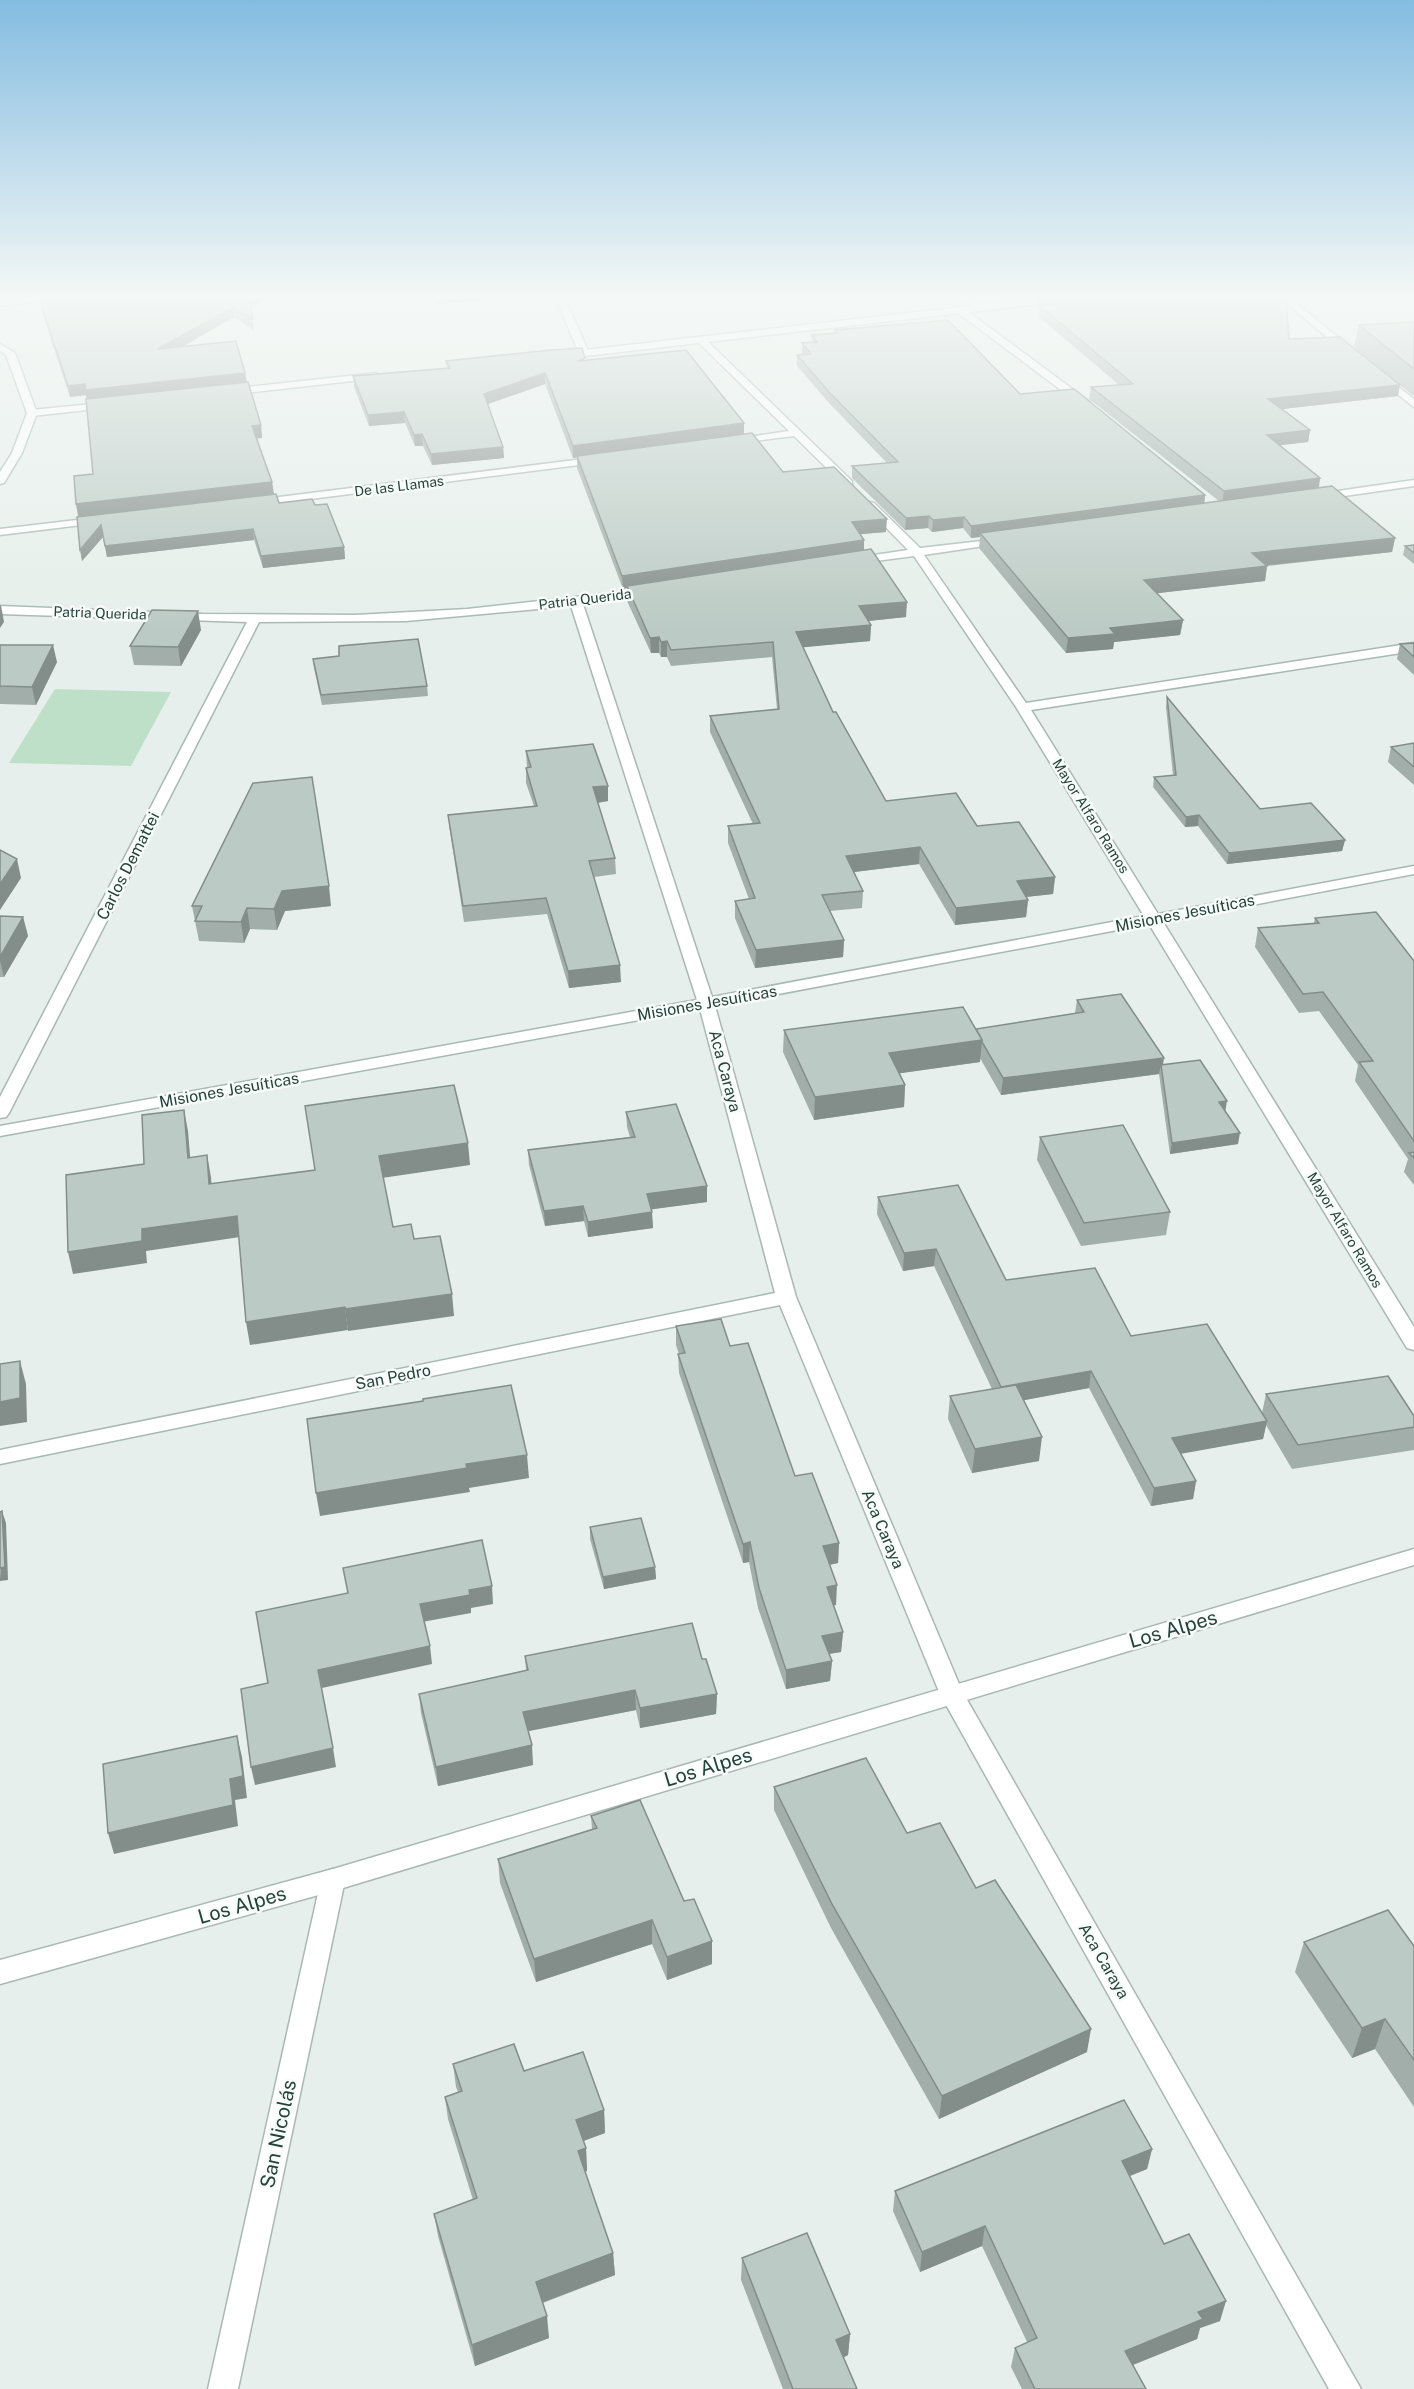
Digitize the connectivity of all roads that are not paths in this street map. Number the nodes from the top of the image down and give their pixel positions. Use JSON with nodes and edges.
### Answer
{"nodes":[{"id":1,"x":30,"y":407,"type":"edge"},
{"id":2,"x":84,"y":407,"type":"edge"},
{"id":3,"x":771,"y":407,"type":"edge"},
{"id":4,"x":1090,"y":407,"type":"edge"},
{"id":5,"x":1095,"y":411,"type":"edge"},
{"id":6,"x":32,"y":413,"type":"junction"},
{"id":7,"x":797,"y":433,"type":"junction"},
{"id":8,"x":716,"y":444,"type":"edge"},
{"id":9,"x":612,"y":458,"type":"edge"},
{"id":10,"x":0,"y":482,"type":"edge"},
{"id":11,"x":1414,"y":483,"type":"edge"},
{"id":12,"x":1299,"y":499,"type":"edge"},
{"id":13,"x":237,"y":505,"type":"edge"},
{"id":14,"x":119,"y":518,"type":"edge"},
{"id":15,"x":0,"y":532,"type":"edge"},
{"id":16,"x":1021,"y":537,"type":"edge"},
{"id":17,"x":916,"y":552,"type":"junction"},
{"id":18,"x":846,"y":562,"type":"edge"},
{"id":19,"x":658,"y":590,"type":"edge"},
{"id":20,"x":576,"y":602,"type":"junction"},
{"id":21,"x":0,"y":610,"type":"edge"},
{"id":22,"x":255,"y":619,"type":"junction"},
{"id":23,"x":1414,"y":646,"type":"edge"},
{"id":24,"x":1023,"y":707,"type":"junction"},
{"id":25,"x":1414,"y":870,"type":"edge"},
{"id":26,"x":1154,"y":919,"type":"junction"},
{"id":27,"x":706,"y":1003,"type":"junction"},
{"id":28,"x":0,"y":1113,"type":"edge"},
{"id":29,"x":0,"y":1131,"type":"edge"},
{"id":30,"x":786,"y":1298,"type":"junction"},
{"id":31,"x":1414,"y":1343,"type":"edge"},
{"id":32,"x":0,"y":1456,"type":"edge"},
{"id":33,"x":1414,"y":1557,"type":"edge"},
{"id":34,"x":952,"y":1694,"type":"junction"},
{"id":35,"x":333,"y":1880,"type":"junction"},
{"id":36,"x":0,"y":1972,"type":"edge"},
{"id":37,"x":223,"y":2389,"type":"edge"},
{"id":38,"x":1346,"y":2389,"type":"edge"}],
"edges":[{"from":1,"to":6,"type":"street"},
{"from":2,"to":6,"type":"street"},
{"from":3,"to":7,"type":"street","name":"Mayor Alfaro Ramos"},
{"from":4,"to":5,"type":"street"},
{"from":6,"to":10,"type":"street"},
{"from":7,"to":8,"type":"street"},
{"from":7,"to":17,"type":"street","name":"Mayor Alfaro Ramos"},
{"from":9,"to":13,"type":"street","name":"De las Llamas"},
{"from":11,"to":12,"type":"street"},
{"from":14,"to":15,"type":"street"},
{"from":16,"to":17,"type":"street"},
{"from":17,"to":18,"type":"street"},
{"from":17,"to":24,"type":"street","name":"Mayor Alfaro Ramos"},
{"from":19,"to":20,"type":"street","name":"Patria Querida"},
{"from":20,"to":22,"type":"street","name":"Patria Querida"},
{"from":20,"to":27,"type":"street","name":"Aca Caraya"},
{"from":21,"to":22,"type":"street","name":"Patria Querida"},
{"from":22,"to":28,"type":"street","name":"Carlos Demattei"},
{"from":23,"to":24,"type":"street"},
{"from":24,"to":26,"type":"street","name":"Mayor Alfaro Ramos"},
{"from":25,"to":26,"type":"street","name":"Misiones Jesuíticas"},
{"from":26,"to":27,"type":"street","name":"Misiones Jesuíticas"},
{"from":26,"to":31,"type":"street","name":"Mayor Alfaro Ramos"},
{"from":27,"to":29,"type":"street","name":"Misiones Jesuíticas"},
{"from":27,"to":30,"type":"street","name":"Aca Caraya"},
{"from":30,"to":32,"type":"street","name":"San Pedro"},
{"from":30,"to":34,"type":"street","name":"Aca Caraya"},
{"from":33,"to":34,"type":"street","name":"Los Alpes"},
{"from":34,"to":35,"type":"street","name":"Los Alpes"},
{"from":34,"to":38,"type":"street","name":"Aca Caraya"},
{"from":35,"to":36,"type":"street","name":"Los Alpes"},
{"from":35,"to":37,"type":"street","name":"San Nicolás"}]}
